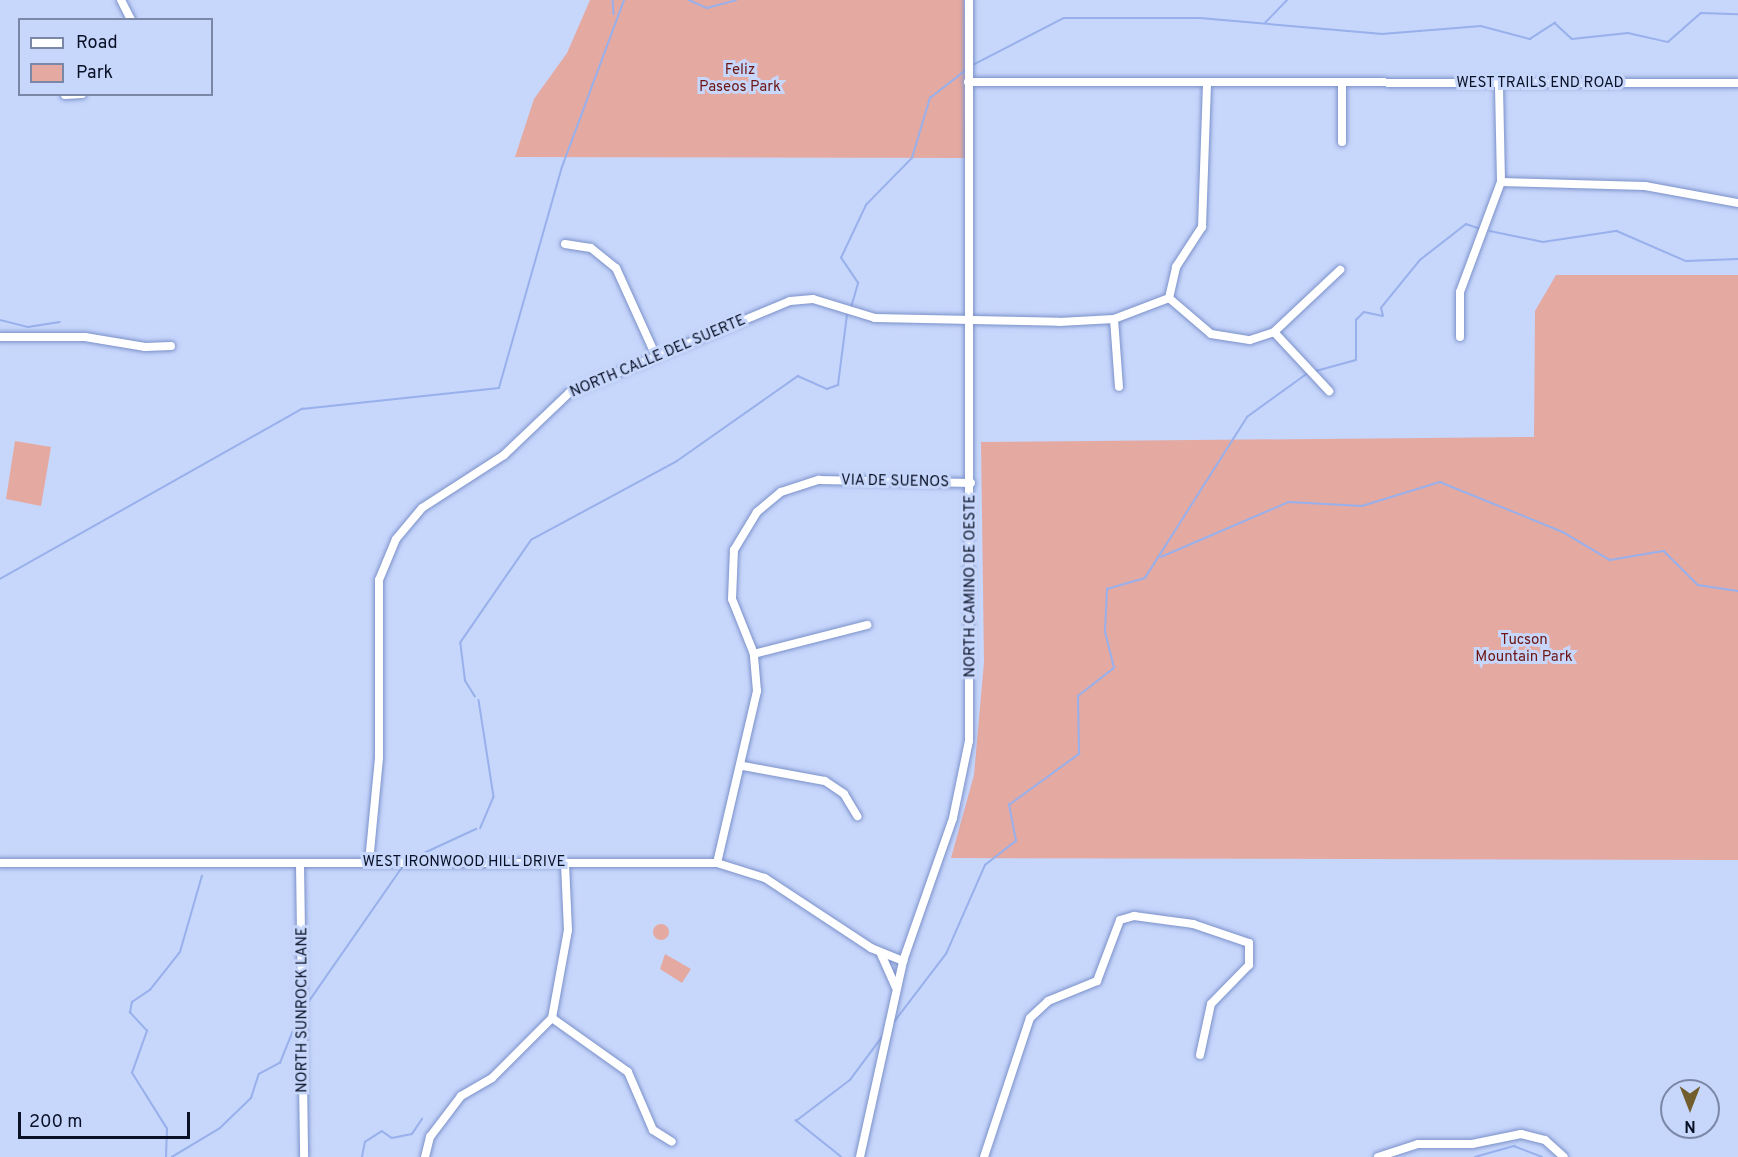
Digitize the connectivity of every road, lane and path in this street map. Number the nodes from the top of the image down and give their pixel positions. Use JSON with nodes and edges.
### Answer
{"nodes":[{"id":1,"x":122,"y":0,"type":"edge"},
{"id":2,"x":969,"y":0,"type":"edge"},
{"id":3,"x":130,"y":18,"type":"edge"},
{"id":4,"x":968,"y":82,"type":"junction"},
{"id":5,"x":1738,"y":83,"type":"edge"},
{"id":6,"x":1207,"y":84,"type":"junction"},
{"id":7,"x":1342,"y":84,"type":"junction"},
{"id":8,"x":1499,"y":85,"type":"junction"},
{"id":9,"x":1341,"y":142,"type":"dead end"},
{"id":10,"x":1502,"y":182,"type":"junction"},
{"id":11,"x":1738,"y":203,"type":"edge"},
{"id":12,"x":565,"y":244,"type":"dead end"},
{"id":13,"x":1340,"y":270,"type":"dead end"},
{"id":14,"x":1169,"y":298,"type":"junction"},
{"id":15,"x":1114,"y":319,"type":"junction"},
{"id":16,"x":972,"y":320,"type":"junction"},
{"id":17,"x":1274,"y":332,"type":"junction"},
{"id":18,"x":0,"y":337,"type":"edge"},
{"id":19,"x":1460,"y":338,"type":"dead end"},
{"id":20,"x":171,"y":346,"type":"dead end"},
{"id":21,"x":655,"y":354,"type":"junction"},
{"id":22,"x":1119,"y":387,"type":"dead end"},
{"id":23,"x":1329,"y":391,"type":"dead end"},
{"id":24,"x":971,"y":483,"type":"junction"},
{"id":25,"x":867,"y":625,"type":"dead end"},
{"id":26,"x":754,"y":654,"type":"junction"},
{"id":27,"x":743,"y":766,"type":"junction"},
{"id":28,"x":857,"y":816,"type":"dead end"},
{"id":29,"x":300,"y":862,"type":"junction"},
{"id":30,"x":369,"y":862,"type":"junction"},
{"id":31,"x":0,"y":863,"type":"edge"},
{"id":32,"x":565,"y":863,"type":"junction"},
{"id":33,"x":717,"y":863,"type":"junction"},
{"id":34,"x":878,"y":951,"type":"junction"},
{"id":35,"x":903,"y":961,"type":"junction"},
{"id":36,"x":897,"y":989,"type":"junction"},
{"id":37,"x":552,"y":1018,"type":"junction"},
{"id":38,"x":1200,"y":1055,"type":"dead end"},
{"id":39,"x":672,"y":1142,"type":"dead end"},
{"id":40,"x":304,"y":1157,"type":"edge"},
{"id":41,"x":425,"y":1157,"type":"edge"},
{"id":42,"x":860,"y":1157,"type":"edge"},
{"id":43,"x":984,"y":1157,"type":"edge"},
{"id":44,"x":1378,"y":1157,"type":"edge"},
{"id":45,"x":1564,"y":1157,"type":"edge"}],
"edges":[{"from":1,"to":3,"type":"street"},
{"from":2,"to":4,"type":"street","name":"NORTH CAMINO DE OESTE"},
{"from":4,"to":6,"type":"street","name":"WEST TRAILS END ROAD"},
{"from":4,"to":16,"type":"street","name":"NORTH CAMINO DE OESTE"},
{"from":5,"to":8,"type":"street","name":"WEST TRAILS END ROAD"},
{"from":6,"to":7,"type":"street","name":"WEST TRAILS END ROAD"},
{"from":6,"to":14,"type":"street"},
{"from":7,"to":8,"type":"street","name":"WEST TRAILS END ROAD"},
{"from":7,"to":9,"type":"street"},
{"from":8,"to":10,"type":"street"},
{"from":10,"to":11,"type":"street"},
{"from":10,"to":19,"type":"street"},
{"from":12,"to":21,"type":"street"},
{"from":13,"to":17,"type":"street"},
{"from":14,"to":15,"type":"street","name":"NORTH CALLE DEL SUERTE"},
{"from":14,"to":17,"type":"street"},
{"from":15,"to":16,"type":"street","name":"NORTH CALLE DEL SUERTE"},
{"from":15,"to":22,"type":"street"},
{"from":16,"to":21,"type":"street","name":"NORTH CALLE DEL SUERTE"},
{"from":16,"to":24,"type":"street","name":"NORTH CAMINO DE OESTE"},
{"from":17,"to":23,"type":"street"},
{"from":18,"to":20,"type":"street"},
{"from":21,"to":30,"type":"street","name":"NORTH CALLE DEL SUERTE"},
{"from":24,"to":26,"type":"street","name":"VIA DE SUENOS"},
{"from":24,"to":35,"type":"street","name":"NORTH CAMINO DE OESTE"},
{"from":25,"to":26,"type":"street"},
{"from":26,"to":27,"type":"street","name":"VIA DE SUENOS"},
{"from":27,"to":28,"type":"street"},
{"from":27,"to":33,"type":"street","name":"VIA DE SUENOS"},
{"from":29,"to":30,"type":"street","name":"WEST IRONWOOD HILL DRIVE"},
{"from":29,"to":31,"type":"street","name":"WEST IRONWOOD HILL DRIVE"},
{"from":29,"to":40,"type":"street","name":"NORTH SUNROCK LANE"},
{"from":30,"to":32,"type":"street","name":"WEST IRONWOOD HILL DRIVE"},
{"from":32,"to":33,"type":"street","name":"WEST IRONWOOD HILL DRIVE"},
{"from":32,"to":37,"type":"street"},
{"from":33,"to":34,"type":"street","name":"WEST IRONWOOD HILL DRIVE"},
{"from":34,"to":35,"type":"street","name":"WEST IRONWOOD HILL DRIVE"},
{"from":34,"to":36,"type":"street"},
{"from":35,"to":36,"type":"street","name":"NORTH CAMINO DE OESTE"},
{"from":36,"to":42,"type":"street","name":"NORTH CAMINO DE OESTE"},
{"from":37,"to":39,"type":"street"},
{"from":37,"to":41,"type":"street"},
{"from":38,"to":43,"type":"street"},
{"from":44,"to":45,"type":"street"}]}
